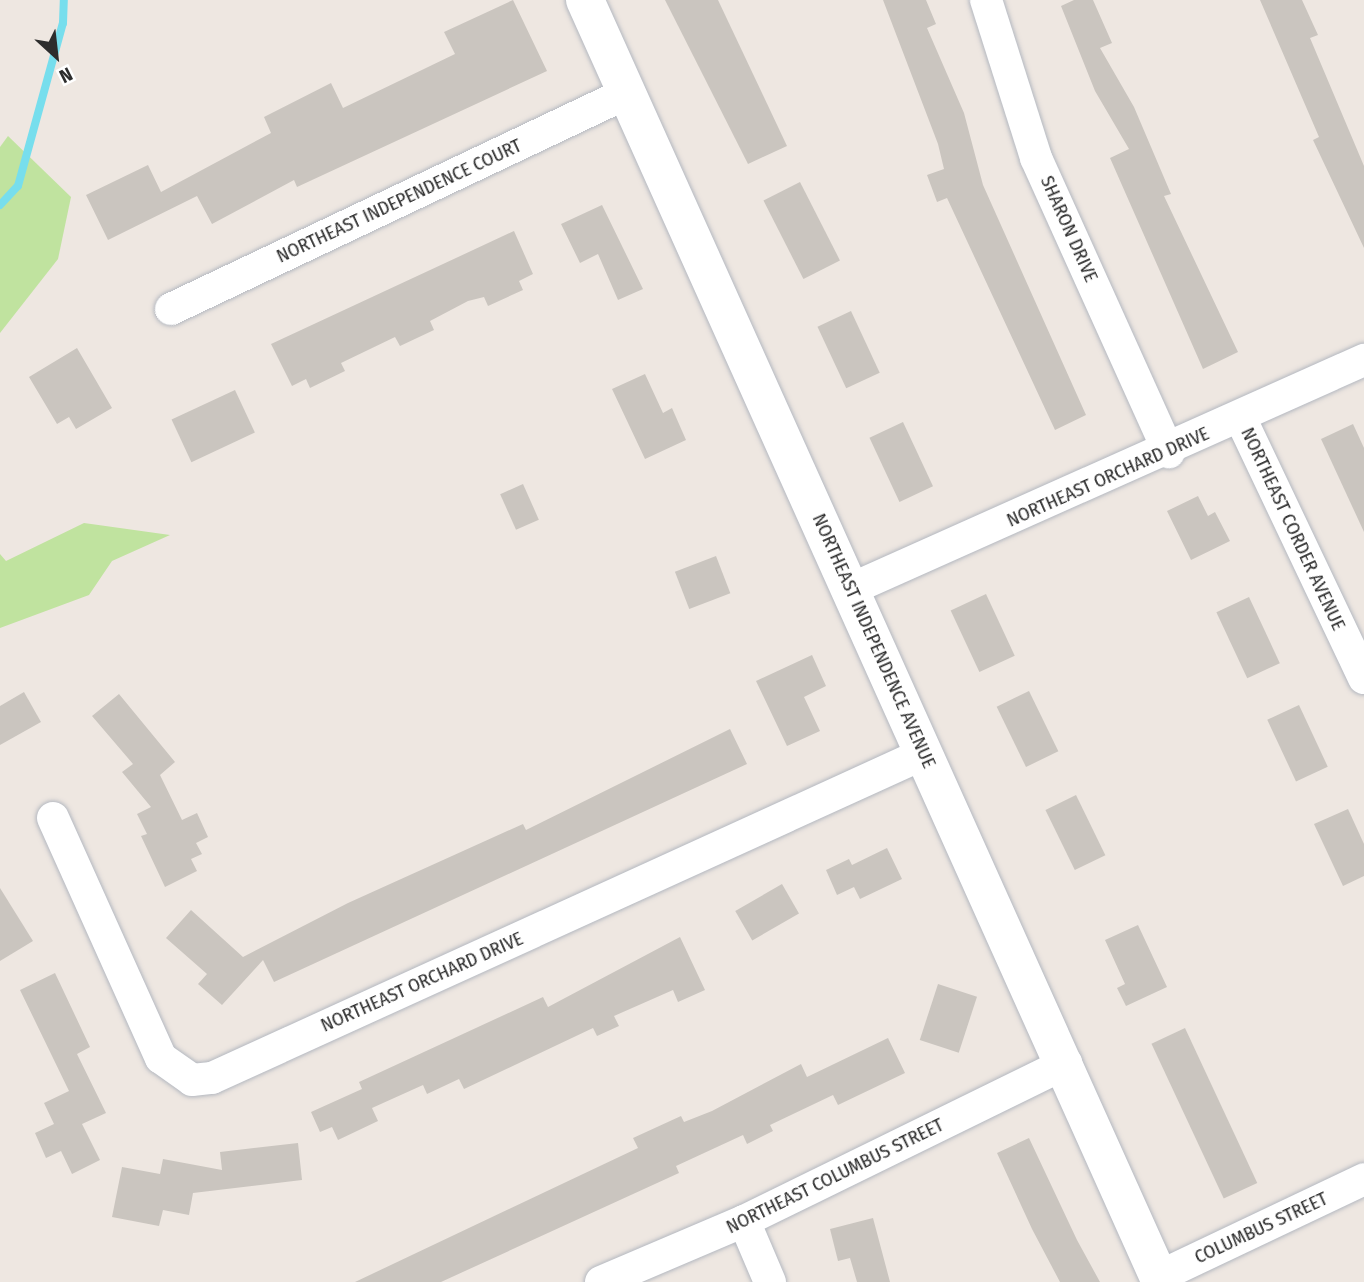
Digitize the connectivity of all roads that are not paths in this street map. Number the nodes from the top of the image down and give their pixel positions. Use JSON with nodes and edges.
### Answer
{"nodes":[{"id":1,"x":585,"y":0,"type":"edge"},
{"id":2,"x":986,"y":0,"type":"edge"},
{"id":3,"x":627,"y":93,"type":"junction"},
{"id":4,"x":171,"y":309,"type":"dead end"},
{"id":5,"x":1364,"y":360,"type":"edge"},
{"id":6,"x":1240,"y":417,"type":"junction"},
{"id":7,"x":1169,"y":452,"type":"junction"},
{"id":8,"x":851,"y":589,"type":"junction"},
{"id":9,"x":1364,"y":678,"type":"edge"},
{"id":10,"x":925,"y":753,"type":"junction"},
{"id":11,"x":53,"y":818,"type":"dead end"},
{"id":12,"x":1066,"y":1063,"type":"junction"},
{"id":13,"x":1364,"y":1180,"type":"edge"},
{"id":14,"x":744,"y":1221,"type":"junction"},
{"id":15,"x":1160,"y":1279,"type":"edge"},
{"id":16,"x":601,"y":1282,"type":"edge"},
{"id":17,"x":770,"y":1282,"type":"edge"}],
"edges":[{"from":1,"to":3,"type":"street","name":"NORTHEAST INDEPENDENCE AVENUE"},
{"from":2,"to":7,"type":"street","name":"SHARON DRIVE"},
{"from":3,"to":4,"type":"street","name":"NORTHEAST INDEPENDENCE COURT"},
{"from":3,"to":8,"type":"street","name":"NORTHEAST INDEPENDENCE AVENUE"},
{"from":5,"to":6,"type":"street","name":"NORTHEAST ORCHARD DRIVE"},
{"from":6,"to":7,"type":"street","name":"NORTHEAST ORCHARD DRIVE"},
{"from":6,"to":9,"type":"street","name":"NORTHEAST CORDER AVENUE"},
{"from":7,"to":8,"type":"street","name":"NORTHEAST ORCHARD DRIVE"},
{"from":8,"to":10,"type":"street","name":"NORTHEAST INDEPENDENCE AVENUE"},
{"from":10,"to":11,"type":"street","name":"NORTHEAST ORCHARD DRIVE"},
{"from":10,"to":12,"type":"street","name":"NORTHEAST INDEPENDENCE AVENUE"},
{"from":12,"to":14,"type":"street","name":"NORTHEAST COLUMBUS STREET"},
{"from":12,"to":15,"type":"street","name":"NORTHEAST INDEPENDENCE AVENUE"},
{"from":13,"to":15,"type":"street","name":"COLUMBUS STREET"},
{"from":14,"to":16,"type":"street","name":"NORTHEAST COLUMBUS STREET"},
{"from":14,"to":17,"type":"street"}]}
